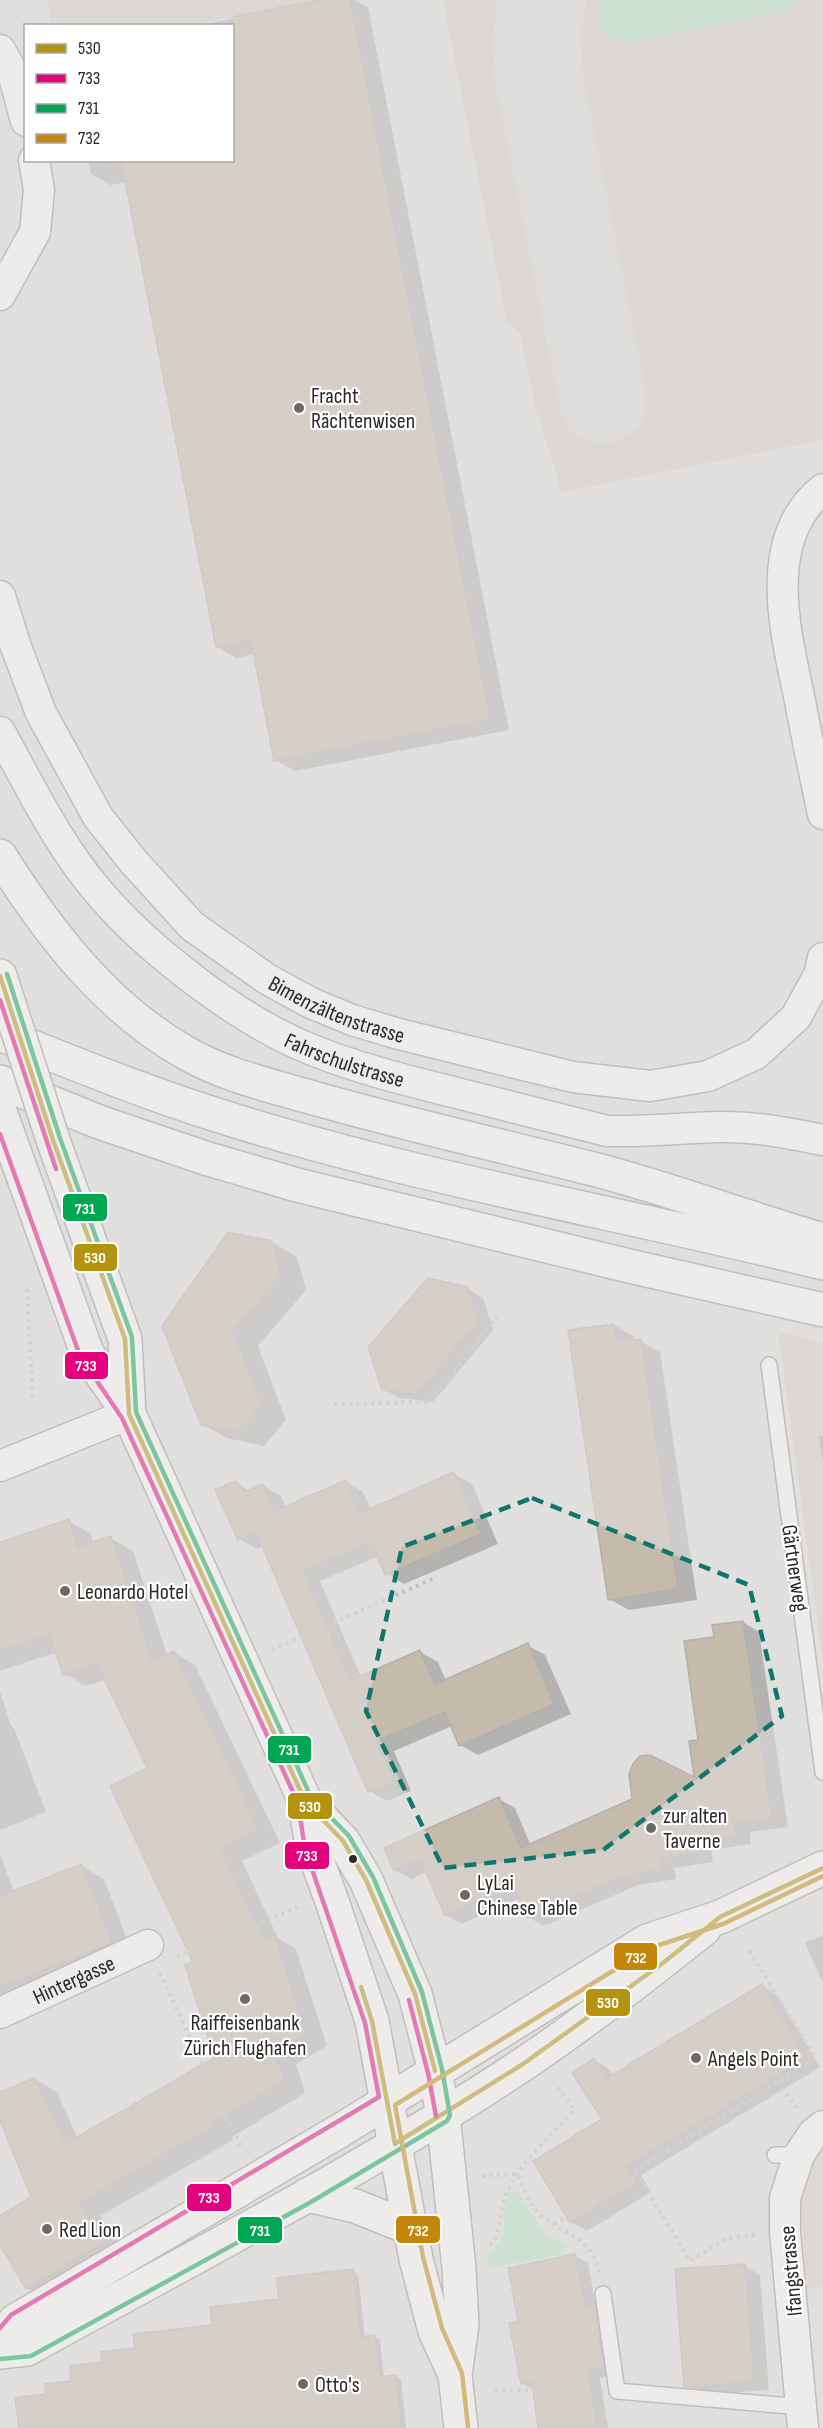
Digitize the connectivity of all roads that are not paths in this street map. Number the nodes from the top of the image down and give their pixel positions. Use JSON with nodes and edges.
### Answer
{"nodes":[{"id":1,"x":0,"y":50,"type":"edge"},
{"id":2,"x":24,"y":113,"type":"edge"},
{"id":3,"x":34,"y":162,"type":"edge"},
{"id":4,"x":0,"y":295,"type":"edge"},
{"id":5,"x":823,"y":489,"type":"edge"},
{"id":6,"x":0,"y":596,"type":"edge"},
{"id":7,"x":0,"y":732,"type":"edge"},
{"id":8,"x":823,"y":814,"type":"edge"},
{"id":9,"x":0,"y":856,"type":"edge"},
{"id":10,"x":823,"y":958,"type":"edge"},
{"id":11,"x":3,"y":1005,"type":"edge"},
{"id":12,"x":0,"y":1082,"type":"edge"},
{"id":13,"x":2,"y":1116,"type":"edge"},
{"id":14,"x":823,"y":1140,"type":"edge"},
{"id":15,"x":823,"y":1240,"type":"edge"},
{"id":16,"x":823,"y":1263,"type":"edge"},
{"id":17,"x":823,"y":1310,"type":"edge"},
{"id":18,"x":769,"y":1365,"type":"dead end"},
{"id":19,"x":129,"y":1414,"type":"junction"},
{"id":20,"x":0,"y":1466,"type":"edge"},
{"id":21,"x":823,"y":1772,"type":"edge"},
{"id":22,"x":305,"y":1801,"type":"junction"},
{"id":23,"x":823,"y":1868,"type":"edge"},
{"id":24,"x":720,"y":1917,"type":"junction"},
{"id":25,"x":152,"y":1954,"type":"road end"},
{"id":26,"x":0,"y":2013,"type":"edge"},
{"id":27,"x":435,"y":2072,"type":"junction"},
{"id":28,"x":387,"y":2101,"type":"junction"},
{"id":29,"x":443,"y":2115,"type":"junction"},
{"id":30,"x":823,"y":2126,"type":"edge"},
{"id":31,"x":395,"y":2144,"type":"junction"},
{"id":32,"x":307,"y":2195,"type":"junction"},
{"id":33,"x":410,"y":2228,"type":"junction"},
{"id":34,"x":603,"y":2294,"type":"road end"},
{"id":35,"x":0,"y":2340,"type":"edge"},
{"id":36,"x":0,"y":2352,"type":"edge"},
{"id":37,"x":455,"y":2375,"type":"junction"},
{"id":38,"x":802,"y":2418,"type":"edge"},
{"id":39,"x":461,"y":2428,"type":"edge"}],
"edges":[{"from":1,"to":2,"type":"street"},
{"from":3,"to":4,"type":"street"},
{"from":5,"to":8,"type":"street"},
{"from":6,"to":10,"type":"street","name":"Bimenzältenstrasse"},
{"from":7,"to":14,"type":"street","name":"Fahrschulstrasse"},
{"from":9,"to":15,"type":"main road"},
{"from":11,"to":16,"type":"main road"},
{"from":11,"to":19,"type":"main road","bridge":true},
{"from":12,"to":17,"type":"main road"},
{"from":13,"to":19,"type":"main road"},
{"from":18,"to":21,"type":"lane","name":"Gärtnerweg"},
{"from":19,"to":20,"type":"street"},
{"from":19,"to":22,"type":"main road"},
{"from":22,"to":27,"type":"main road"},
{"from":22,"to":28,"type":"main road"},
{"from":23,"to":24,"type":"main road"},
{"from":24,"to":27,"type":"main road"},
{"from":24,"to":29,"type":"main road"},
{"from":25,"to":26,"type":"street","name":"Hintergasse"},
{"from":27,"to":28,"type":"main road"},
{"from":27,"to":29,"type":"main road"},
{"from":28,"to":31,"type":"main road"},
{"from":28,"to":35,"type":"main road"},
{"from":29,"to":31,"type":"main road"},
{"from":29,"to":37,"type":"main road"},
{"from":30,"to":38,"type":"street","name":"Ifangstrasse"},
{"from":31,"to":32,"type":"main road"},
{"from":31,"to":33,"type":"main road"},
{"from":32,"to":33,"type":"main road"},
{"from":32,"to":36,"type":"main road"},
{"from":33,"to":37,"type":"main road"},
{"from":34,"to":38,"type":"lane"},
{"from":37,"to":39,"type":"main road"}]}
